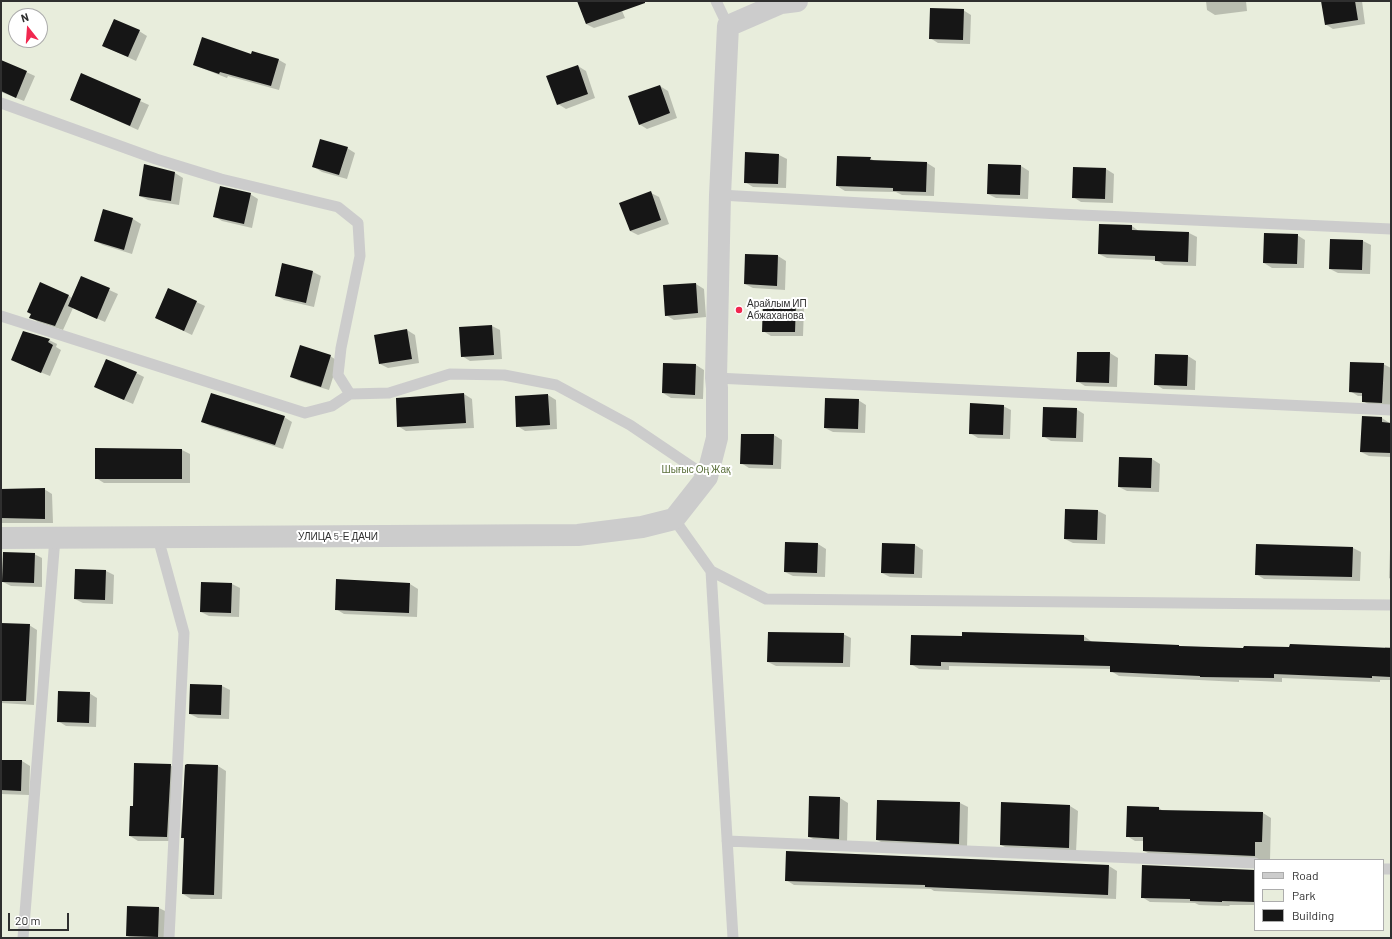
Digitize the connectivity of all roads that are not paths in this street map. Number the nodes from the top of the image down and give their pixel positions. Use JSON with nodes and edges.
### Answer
{"nodes":[{"id":1,"x":716,"y":1,"type":"edge"},
{"id":2,"x":797,"y":1,"type":"edge"},
{"id":3,"x":728,"y":26,"type":"junction"},
{"id":4,"x":1,"y":103,"type":"edge"},
{"id":5,"x":720,"y":195,"type":"junction"},
{"id":6,"x":1391,"y":229,"type":"edge"},
{"id":7,"x":1,"y":316,"type":"edge"},
{"id":8,"x":716,"y":378,"type":"junction"},
{"id":9,"x":350,"y":394,"type":"junction"},
{"id":10,"x":1391,"y":410,"type":"edge"},
{"id":11,"x":707,"y":478,"type":"junction"},
{"id":12,"x":674,"y":519,"type":"junction"},
{"id":13,"x":1,"y":538,"type":"edge"},
{"id":14,"x":55,"y":538,"type":"junction"},
{"id":15,"x":158,"y":538,"type":"junction"},
{"id":16,"x":711,"y":571,"type":"junction"},
{"id":17,"x":1391,"y":605,"type":"edge"},
{"id":18,"x":727,"y":841,"type":"junction"},
{"id":19,"x":1254,"y":863,"type":"edge"},
{"id":20,"x":23,"y":938,"type":"edge"},
{"id":21,"x":169,"y":938,"type":"edge"},
{"id":22,"x":733,"y":938,"type":"edge"}],
"edges":[{"from":1,"to":3,"type":"lane"},
{"from":2,"to":3,"type":"street"},
{"from":3,"to":5,"type":"street"},
{"from":4,"to":9,"type":"lane"},
{"from":5,"to":6,"type":"lane"},
{"from":5,"to":8,"type":"street"},
{"from":7,"to":9,"type":"lane"},
{"from":8,"to":10,"type":"lane"},
{"from":8,"to":11,"type":"street"},
{"from":9,"to":11,"type":"lane"},
{"from":11,"to":12,"type":"street"},
{"from":12,"to":15,"type":"street","name":"УЛИЦА 5-Е ДАЧИ"},
{"from":12,"to":16,"type":"lane"},
{"from":13,"to":14,"type":"street","name":"УЛИЦА 5-Е ДАЧИ"},
{"from":14,"to":15,"type":"street","name":"УЛИЦА 5-Е ДАЧИ"},
{"from":14,"to":20,"type":"lane"},
{"from":15,"to":21,"type":"lane"},
{"from":16,"to":17,"type":"lane"},
{"from":16,"to":18,"type":"lane"},
{"from":18,"to":19,"type":"lane"},
{"from":18,"to":22,"type":"lane"}]}
